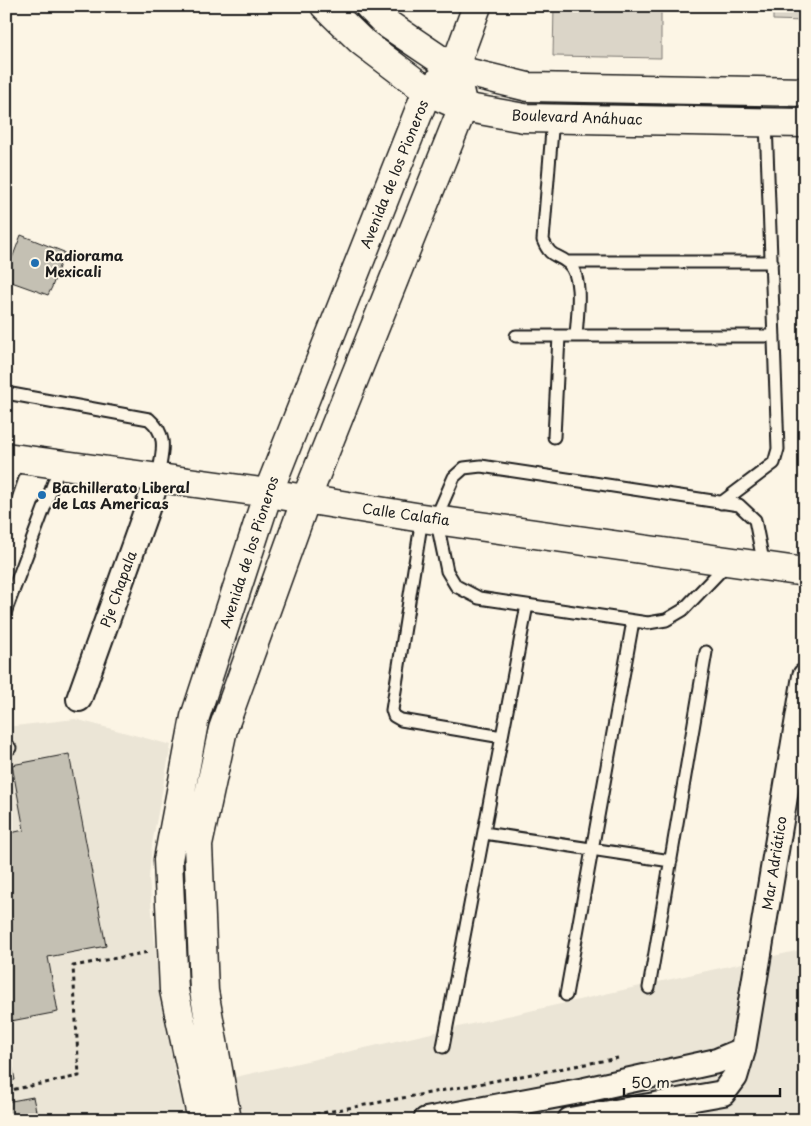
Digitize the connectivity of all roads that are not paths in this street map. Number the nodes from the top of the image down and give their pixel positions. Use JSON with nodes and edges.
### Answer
{"nodes":[{"id":1,"x":324,"y":6,"type":"edge"},
{"id":2,"x":369,"y":6,"type":"edge"},
{"id":3,"x":477,"y":6,"type":"edge"},
{"id":4,"x":454,"y":69,"type":"junction"},
{"id":5,"x":427,"y":91,"type":"junction"},
{"id":6,"x":805,"y":92,"type":"edge"},
{"id":7,"x":463,"y":107,"type":"junction"},
{"id":8,"x":553,"y":118,"type":"junction"},
{"id":9,"x":766,"y":122,"type":"junction"},
{"id":10,"x":805,"y":123,"type":"edge"},
{"id":11,"x":567,"y":262,"type":"junction"},
{"id":12,"x":772,"y":262,"type":"junction"},
{"id":13,"x":516,"y":336,"type":"dead end"},
{"id":14,"x":559,"y":336,"type":"junction"},
{"id":15,"x":576,"y":336,"type":"junction"},
{"id":16,"x":774,"y":336,"type":"junction"},
{"id":17,"x":6,"y":393,"type":"edge"},
{"id":18,"x":554,"y":437,"type":"dead end"},
{"id":19,"x":12,"y":458,"type":"edge"},
{"id":20,"x":60,"y":466,"type":"junction"},
{"id":21,"x":158,"y":478,"type":"junction"},
{"id":22,"x":268,"y":493,"type":"junction"},
{"id":23,"x":6,"y":494,"type":"edge"},
{"id":24,"x":306,"y":499,"type":"junction"},
{"id":25,"x":721,"y":503,"type":"junction"},
{"id":26,"x":429,"y":518,"type":"junction"},
{"id":27,"x":729,"y":561,"type":"junction"},
{"id":28,"x":764,"y":566,"type":"junction"},
{"id":29,"x":805,"y":572,"type":"edge"},
{"id":30,"x":527,"y":605,"type":"junction"},
{"id":31,"x":6,"y":610,"type":"edge"},
{"id":32,"x":633,"y":621,"type":"junction"},
{"id":33,"x":706,"y":652,"type":"dead end"},
{"id":34,"x":805,"y":676,"type":"edge"},
{"id":35,"x":79,"y":699,"type":"dead end"},
{"id":36,"x":502,"y":737,"type":"junction"},
{"id":37,"x":484,"y":833,"type":"junction"},
{"id":38,"x":592,"y":848,"type":"junction"},
{"id":39,"x":670,"y":861,"type":"junction"},
{"id":40,"x":649,"y":988,"type":"dead end"},
{"id":41,"x":566,"y":995,"type":"dead end"},
{"id":42,"x":444,"y":1046,"type":"dead end"},
{"id":43,"x":743,"y":1050,"type":"junction"},
{"id":44,"x":585,"y":1090,"type":"junction"},
{"id":45,"x":583,"y":1119,"type":"edge"},
{"id":46,"x":202,"y":1120,"type":"edge"},
{"id":47,"x":227,"y":1120,"type":"edge"},
{"id":48,"x":426,"y":1120,"type":"edge"}],
"edges":[{"from":1,"to":5,"type":"street","name":"Boulevard Anáhuac"},
{"from":2,"to":4,"type":"street","name":"Boulevard Anáhuac"},
{"from":3,"to":4,"type":"street"},
{"from":4,"to":5,"type":"street","name":"Avenida de los Pioneros"},
{"from":4,"to":6,"type":"street","name":"Boulevard Anáhuac"},
{"from":4,"to":7,"type":"street"},
{"from":5,"to":7,"type":"street","name":"Boulevard Anáhuac"},
{"from":5,"to":22,"type":"street","name":"Avenida de los Pioneros"},
{"from":7,"to":8,"type":"street","name":"Boulevard Anáhuac"},
{"from":7,"to":24,"type":"street"},
{"from":8,"to":9,"type":"street","name":"Boulevard Anáhuac"},
{"from":8,"to":11,"type":"lane"},
{"from":9,"to":10,"type":"street","name":"Boulevard Anáhuac"},
{"from":9,"to":12,"type":"lane"},
{"from":11,"to":12,"type":"lane"},
{"from":11,"to":15,"type":"lane"},
{"from":12,"to":16,"type":"lane"},
{"from":13,"to":14,"type":"lane"},
{"from":14,"to":15,"type":"lane"},
{"from":14,"to":18,"type":"lane"},
{"from":15,"to":16,"type":"lane"},
{"from":16,"to":25,"type":"lane"},
{"from":17,"to":21,"type":"lane"},
{"from":19,"to":20,"type":"street","name":"Calle Calafia"},
{"from":19,"to":23,"type":"lane"},
{"from":20,"to":21,"type":"street","name":"Calle Calafia"},
{"from":20,"to":31,"type":"lane"},
{"from":21,"to":22,"type":"street","name":"Calle Calafia"},
{"from":21,"to":35,"type":"street","name":"Pje Chapala"},
{"from":22,"to":24,"type":"street","name":"Calle Calafia"},
{"from":22,"to":46,"type":"street","name":"Avenida de los Pioneros"},
{"from":24,"to":26,"type":"street","name":"Calle Calafia"},
{"from":24,"to":47,"type":"street"},
{"from":25,"to":26,"type":"lane"},
{"from":25,"to":28,"type":"lane"},
{"from":26,"to":27,"type":"street","name":"Calle Calafia"},
{"from":26,"to":30,"type":"lane"},
{"from":26,"to":36,"type":"lane"},
{"from":27,"to":28,"type":"street","name":"Calle Calafia"},
{"from":27,"to":32,"type":"lane"},
{"from":28,"to":29,"type":"street","name":"Calle Calafia"},
{"from":30,"to":32,"type":"lane"},
{"from":30,"to":36,"type":"lane"},
{"from":32,"to":38,"type":"lane"},
{"from":33,"to":39,"type":"lane"},
{"from":34,"to":43,"type":"street","name":"Mar Adriático"},
{"from":36,"to":37,"type":"lane"},
{"from":37,"to":38,"type":"lane"},
{"from":37,"to":42,"type":"lane"},
{"from":38,"to":39,"type":"lane"},
{"from":38,"to":41,"type":"lane"},
{"from":39,"to":40,"type":"lane"},
{"from":43,"to":44,"type":"street"},
{"from":43,"to":45,"type":"street","name":"Mar Adriático"},
{"from":44,"to":45,"type":"street"},
{"from":44,"to":48,"type":"street"}]}
